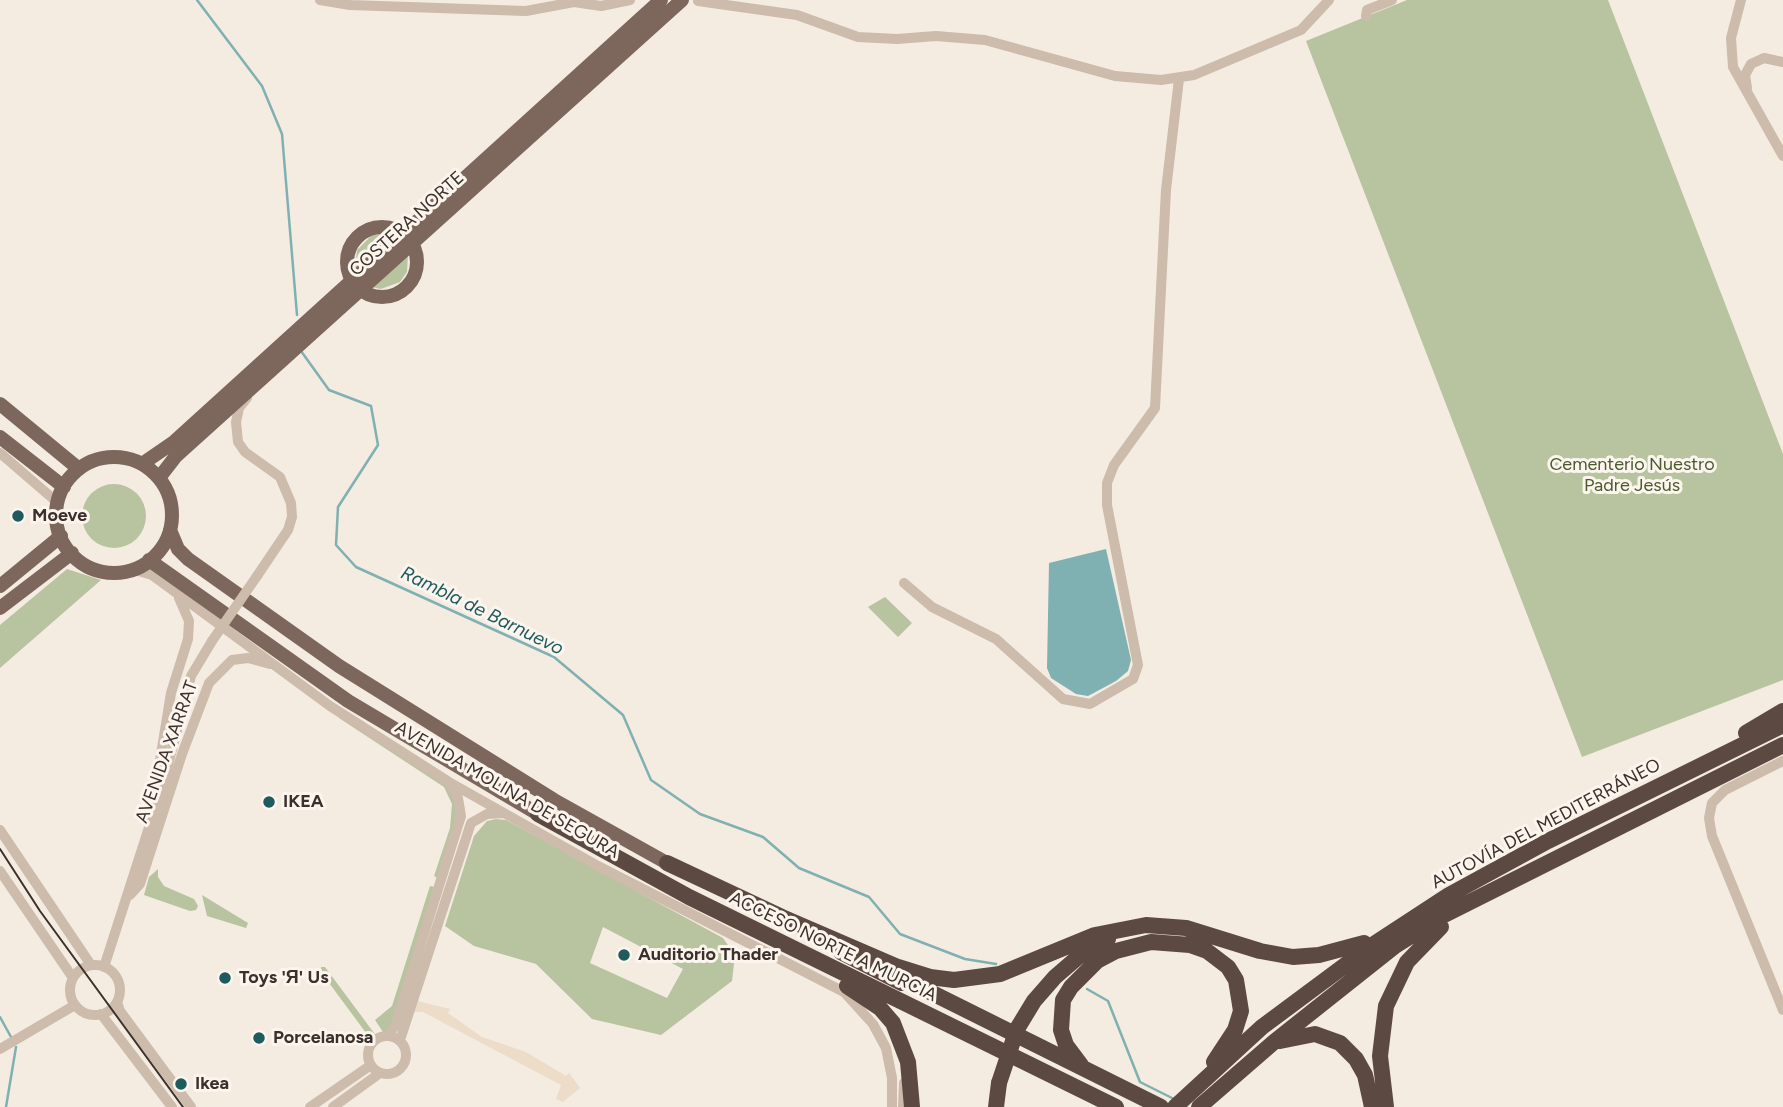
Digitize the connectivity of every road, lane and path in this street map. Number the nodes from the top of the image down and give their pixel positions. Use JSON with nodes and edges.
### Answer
{"nodes":[{"id":1,"x":320,"y":0,"type":"edge"},
{"id":2,"x":630,"y":0,"type":"edge"},
{"id":3,"x":662,"y":0,"type":"edge"},
{"id":4,"x":682,"y":0,"type":"edge"},
{"id":5,"x":1329,"y":0,"type":"edge"},
{"id":6,"x":1392,"y":0,"type":"edge"},
{"id":7,"x":698,"y":1,"type":"edge"},
{"id":8,"x":1742,"y":1,"type":"edge"},
{"id":9,"x":1366,"y":16,"type":"dead end"},
{"id":10,"x":1783,"y":62,"type":"edge"},
{"id":11,"x":1179,"y":79,"type":"junction"},
{"id":12,"x":1749,"y":97,"type":"junction"},
{"id":13,"x":1783,"y":156,"type":"edge"},
{"id":14,"x":408,"y":241,"type":"junction"},
{"id":15,"x":357,"y":286,"type":"junction"},
{"id":16,"x":269,"y":372,"type":"junction"},
{"id":17,"x":0,"y":404,"type":"edge"},
{"id":18,"x":0,"y":437,"type":"edge"},
{"id":19,"x":0,"y":453,"type":"edge"},
{"id":20,"x":142,"y":464,"type":"junction"},
{"id":21,"x":79,"y":469,"type":"junction"},
{"id":22,"x":159,"y":478,"type":"junction"},
{"id":23,"x":64,"y":486,"type":"junction"},
{"id":24,"x":58,"y":503,"type":"junction"},
{"id":25,"x":170,"y":530,"type":"junction"},
{"id":26,"x":61,"y":536,"type":"junction"},
{"id":27,"x":72,"y":553,"type":"junction"},
{"id":28,"x":149,"y":560,"type":"junction"},
{"id":29,"x":132,"y":569,"type":"junction"},
{"id":30,"x":904,"y":583,"type":"dead end"},
{"id":31,"x":0,"y":586,"type":"edge"},
{"id":32,"x":176,"y":593,"type":"junction"},
{"id":33,"x":0,"y":608,"type":"edge"},
{"id":34,"x":274,"y":665,"type":"junction"},
{"id":35,"x":1783,"y":711,"type":"edge"},
{"id":36,"x":1783,"y":725,"type":"edge"},
{"id":37,"x":1783,"y":745,"type":"edge"},
{"id":38,"x":1783,"y":761,"type":"edge"},
{"id":39,"x":449,"y":782,"type":"junction"},
{"id":40,"x":504,"y":813,"type":"junction"},
{"id":41,"x":538,"y":814,"type":"joint"},
{"id":42,"x":1593,"y":818,"type":"junction"},
{"id":43,"x":0,"y":830,"type":"edge"},
{"id":44,"x":140,"y":858,"type":"junction"},
{"id":45,"x":667,"y":863,"type":"junction"},
{"id":46,"x":1532,"y":869,"type":"junction"},
{"id":47,"x":0,"y":871,"type":"edge"},
{"id":48,"x":1449,"y":895,"type":"junction"},
{"id":49,"x":690,"y":897,"type":"junction"},
{"id":50,"x":126,"y":900,"type":"junction"},
{"id":51,"x":775,"y":914,"type":"junction"},
{"id":52,"x":1186,"y":928,"type":"junction"},
{"id":53,"x":1364,"y":943,"type":"junction"},
{"id":54,"x":91,"y":965,"type":"junction"},
{"id":55,"x":104,"y":967,"type":"junction"},
{"id":56,"x":73,"y":978,"type":"junction"},
{"id":57,"x":117,"y":1002,"type":"junction"},
{"id":58,"x":75,"y":1005,"type":"junction"},
{"id":59,"x":1783,"y":1010,"type":"edge"},
{"id":60,"x":101,"y":1014,"type":"junction"},
{"id":61,"x":387,"y":1036,"type":"junction"},
{"id":62,"x":900,"y":1038,"type":"junction"},
{"id":63,"x":400,"y":1040,"type":"junction"},
{"id":64,"x":1274,"y":1042,"type":"junction"},
{"id":65,"x":0,"y":1049,"type":"edge"},
{"id":66,"x":370,"y":1065,"type":"junction"},
{"id":67,"x":1210,"y":1067,"type":"junction"},
{"id":68,"x":1085,"y":1069,"type":"junction"},
{"id":69,"x":380,"y":1073,"type":"junction"},
{"id":70,"x":1197,"y":1095,"type":"edge"},
{"id":71,"x":172,"y":1107,"type":"edge"},
{"id":72,"x":191,"y":1107,"type":"edge"},
{"id":73,"x":310,"y":1107,"type":"edge"},
{"id":74,"x":333,"y":1107,"type":"edge"},
{"id":75,"x":892,"y":1107,"type":"edge"},
{"id":76,"x":903,"y":1107,"type":"edge"},
{"id":77,"x":912,"y":1107,"type":"edge"},
{"id":78,"x":996,"y":1107,"type":"edge"},
{"id":79,"x":1116,"y":1107,"type":"edge"},
{"id":80,"x":1146,"y":1107,"type":"edge"},
{"id":81,"x":1163,"y":1107,"type":"edge"},
{"id":82,"x":1175,"y":1107,"type":"edge"},
{"id":83,"x":1372,"y":1107,"type":"edge"},
{"id":84,"x":1386,"y":1107,"type":"edge"}],
"edges":[{"from":1,"to":2,"type":"street"},
{"from":3,"to":14,"type":"main road","name":"COSTERA NORTE"},
{"from":4,"to":14,"type":"main road","name":"COSTERA NORTE"},
{"from":5,"to":11,"type":"street"},
{"from":6,"to":9,"type":"street"},
{"from":7,"to":11,"type":"street"},
{"from":8,"to":12,"type":"street"},
{"from":10,"to":12,"type":"street"},
{"from":11,"to":30,"type":"street"},
{"from":12,"to":13,"type":"street"},
{"from":14,"to":15,"type":"main road","name":"COSTERA NORTE"},
{"from":14,"to":15,"type":"main road"},
{"from":14,"to":15,"type":"main road"},
{"from":15,"to":16,"type":"main road","name":"COSTERA NORTE"},
{"from":15,"to":20,"type":"main road","name":"COSTERA NORTE"},
{"from":16,"to":22,"type":"main road","name":"COSTERA NORTE"},
{"from":16,"to":44,"type":"street","name":"AVENIDA XARRAT","bridge":true},
{"from":17,"to":21,"type":"main road"},
{"from":18,"to":23,"type":"main road"},
{"from":19,"to":24,"type":"street"},
{"from":20,"to":21,"type":"main road"},
{"from":20,"to":22,"type":"main road"},
{"from":21,"to":23,"type":"main road"},
{"from":22,"to":25,"type":"main road"},
{"from":23,"to":24,"type":"main road"},
{"from":24,"to":26,"type":"main road"},
{"from":25,"to":28,"type":"main road"},
{"from":25,"to":45,"type":"main road","name":"AVENIDA MOLINA DE SEGURA"},
{"from":26,"to":27,"type":"main road"},
{"from":26,"to":31,"type":"main road"},
{"from":27,"to":29,"type":"main road"},
{"from":27,"to":33,"type":"main road"},
{"from":28,"to":29,"type":"main road"},
{"from":28,"to":41,"type":"main road","name":"AVENIDA MOLINA DE SEGURA"},
{"from":29,"to":32,"type":"street","name":"AVENIDA MOLINA DE SEGURA"},
{"from":32,"to":34,"type":"street","name":"AVENIDA MOLINA DE SEGURA"},
{"from":32,"to":44,"type":"street","name":"AVENIDA XARRAT"},
{"from":34,"to":39,"type":"street","name":"AVENIDA MOLINA DE SEGURA"},
{"from":34,"to":50,"type":"street","name":"AVENIDA XARRAT"},
{"from":35,"to":42,"type":"highway"},
{"from":36,"to":42,"type":"highway","name":"AUTOVÍA DEL MEDITERRÁNEO"},
{"from":37,"to":46,"type":"highway","name":"AUTOVÍA DEL MEDITERRÁNEO"},
{"from":38,"to":59,"type":"street"},
{"from":39,"to":40,"type":"street","name":"AVENIDA MOLINA DE SEGURA"},
{"from":39,"to":61,"type":"street"},
{"from":40,"to":63,"type":"street"},
{"from":40,"to":75,"type":"street","name":"AVENIDA MOLINA DE SEGURA"},
{"from":41,"to":49,"type":"highway","name":"ACCESO NORTE A MURCIA"},
{"from":42,"to":48,"type":"highway","name":"AUTOVÍA DEL MEDITERRÁNEO"},
{"from":43,"to":54,"type":"street"},
{"from":44,"to":50,"type":"street","name":"AVENIDA XARRAT"},
{"from":45,"to":51,"type":"highway"},
{"from":45,"to":80,"type":"highway","name":"ACCESO NORTE A MURCIA"},
{"from":46,"to":64,"type":"highway","name":"AUTOVÍA DEL MEDITERRÁNEO"},
{"from":46,"to":84,"type":"highway"},
{"from":47,"to":56,"type":"street"},
{"from":48,"to":53,"type":"highway"},
{"from":48,"to":70,"type":"highway","name":"AUTOVÍA DEL MEDITERRÁNEO"},
{"from":49,"to":62,"type":"highway"},
{"from":49,"to":79,"type":"highway","name":"ACCESO NORTE A MURCIA"},
{"from":50,"to":55,"type":"street","name":"AVENIDA XARRAT"},
{"from":51,"to":52,"type":"highway"},
{"from":51,"to":68,"type":"highway"},
{"from":52,"to":53,"type":"highway"},
{"from":52,"to":78,"type":"highway","bridge":true},
{"from":53,"to":67,"type":"highway"},
{"from":54,"to":55,"type":"street"},
{"from":54,"to":56,"type":"street"},
{"from":55,"to":57,"type":"street"},
{"from":56,"to":58,"type":"street"},
{"from":57,"to":60,"type":"street"},
{"from":57,"to":72,"type":"street"},
{"from":58,"to":60,"type":"street"},
{"from":58,"to":65,"type":"street"},
{"from":60,"to":71,"type":"street"},
{"from":61,"to":63,"type":"street"},
{"from":61,"to":66,"type":"street"},
{"from":62,"to":76,"type":"street"},
{"from":62,"to":77,"type":"highway"},
{"from":63,"to":69,"type":"street"},
{"from":64,"to":70,"type":"highway","name":"AUTOVÍA DEL MEDITERRÁNEO"},
{"from":64,"to":83,"type":"highway"},
{"from":66,"to":69,"type":"street"},
{"from":66,"to":73,"type":"street"},
{"from":67,"to":68,"type":"highway"},
{"from":67,"to":70,"type":"highway"},
{"from":68,"to":81,"type":"highway"},
{"from":69,"to":74,"type":"street"},
{"from":70,"to":81,"type":"highway"},
{"from":70,"to":82,"type":"highway","name":"AUTOVÍA DEL MEDITERRÁNEO"}]}
